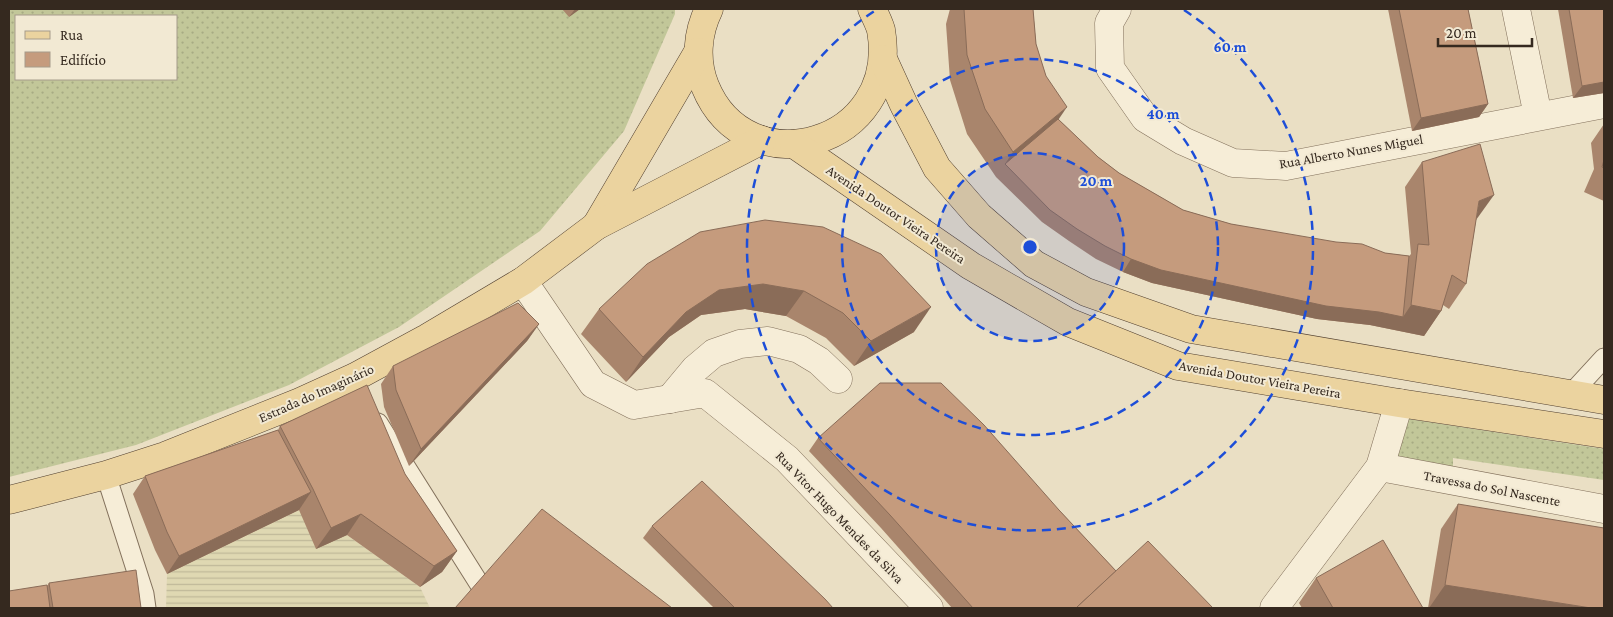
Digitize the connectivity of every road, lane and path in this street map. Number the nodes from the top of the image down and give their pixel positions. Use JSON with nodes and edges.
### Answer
{"nodes":[{"id":1,"x":709,"y":9,"type":"edge"},
{"id":2,"x":872,"y":9,"type":"edge"},
{"id":3,"x":1117,"y":9,"type":"edge"},
{"id":4,"x":1516,"y":9,"type":"edge"},
{"id":5,"x":698,"y":52,"type":"junction"},
{"id":6,"x":883,"y":58,"type":"junction"},
{"id":7,"x":1604,"y":104,"type":"edge"},
{"id":8,"x":1538,"y":116,"type":"junction"},
{"id":9,"x":762,"y":140,"type":"junction"},
{"id":10,"x":794,"y":144,"type":"junction"},
{"id":11,"x":596,"y":226,"type":"junction"},
{"id":12,"x":523,"y":281,"type":"junction"},
{"id":13,"x":1604,"y":358,"type":"edge"},
{"id":14,"x":838,"y":379,"type":"dead end"},
{"id":15,"x":361,"y":391,"type":"junction"},
{"id":16,"x":1570,"y":394,"type":"junction"},
{"id":17,"x":670,"y":398,"type":"junction"},
{"id":18,"x":1604,"y":400,"type":"edge"},
{"id":19,"x":1399,"y":404,"type":"junction"},
{"id":20,"x":1604,"y":434,"type":"edge"},
{"id":21,"x":1380,"y":467,"type":"junction"},
{"id":22,"x":106,"y":475,"type":"junction"},
{"id":23,"x":9,"y":500,"type":"edge"},
{"id":24,"x":1604,"y":510,"type":"edge"},
{"id":25,"x":480,"y":585,"type":"edge"},
{"id":26,"x":146,"y":608,"type":"edge"},
{"id":27,"x":928,"y":608,"type":"edge"},
{"id":28,"x":1274,"y":608,"type":"edge"}],
"edges":[{"from":1,"to":5,"type":"main road"},
{"from":2,"to":6,"type":"main road"},
{"from":3,"to":8,"type":"street","name":"Rua Alberto Nunes Miguel"},
{"from":4,"to":8,"type":"street"},
{"from":5,"to":9,"type":"main road"},
{"from":5,"to":11,"type":"main road"},
{"from":6,"to":10,"type":"main road"},
{"from":6,"to":16,"type":"main road"},
{"from":7,"to":8,"type":"street","name":"Rua Alberto Nunes Miguel"},
{"from":9,"to":10,"type":"main road"},
{"from":9,"to":11,"type":"main road"},
{"from":10,"to":19,"type":"main road","name":"Avenida Doutor Vieira Pereira"},
{"from":11,"to":12,"type":"main road","name":"Estrada do Imaginário"},
{"from":12,"to":15,"type":"main road","name":"Estrada do Imaginário"},
{"from":12,"to":17,"type":"street","name":"Rua Vitor Hugo Mendes da Silva"},
{"from":13,"to":16,"type":"lane"},
{"from":14,"to":17,"type":"street"},
{"from":15,"to":22,"type":"main road","name":"Estrada do Imaginário"},
{"from":15,"to":25,"type":"lane"},
{"from":16,"to":18,"type":"main road"},
{"from":17,"to":27,"type":"street","name":"Rua Vitor Hugo Mendes da Silva"},
{"from":19,"to":20,"type":"main road","name":"Avenida Doutor Vieira Pereira"},
{"from":19,"to":21,"type":"street"},
{"from":21,"to":24,"type":"street","name":"Travessa do Sol Nascente"},
{"from":21,"to":28,"type":"street"},
{"from":22,"to":23,"type":"main road","name":"Estrada do Imaginário"},
{"from":22,"to":26,"type":"lane"}]}
